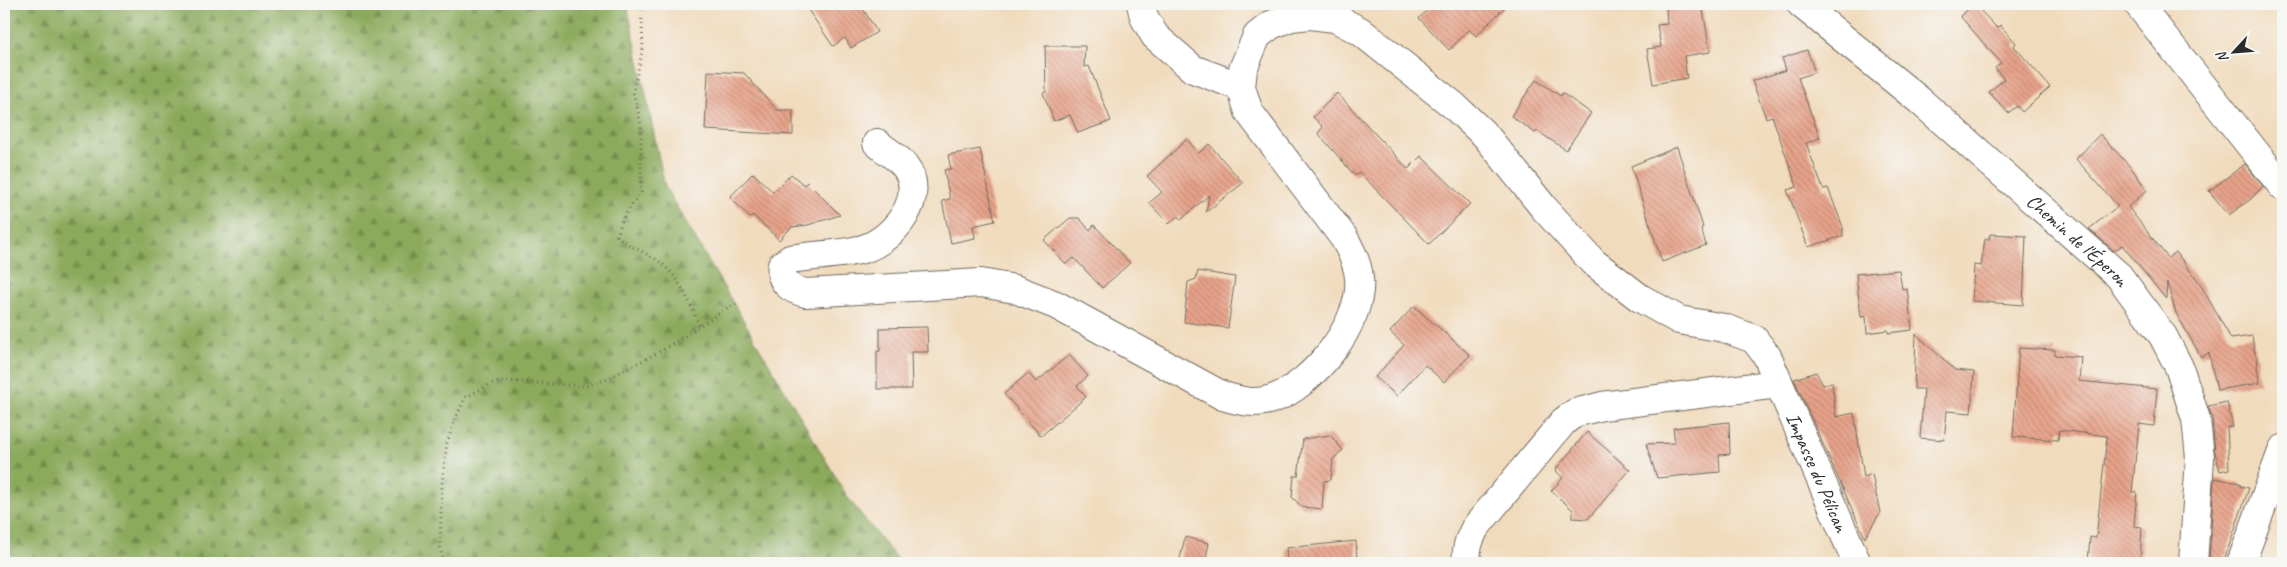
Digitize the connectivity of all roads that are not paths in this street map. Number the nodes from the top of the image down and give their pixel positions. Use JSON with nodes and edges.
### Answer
{"nodes":[{"id":1,"x":1141,"y":4,"type":"edge"},
{"id":2,"x":1801,"y":4,"type":"edge"},
{"id":3,"x":2138,"y":4,"type":"edge"},
{"id":4,"x":1241,"y":87,"type":"junction"},
{"id":5,"x":877,"y":143,"type":"dead end"},
{"id":6,"x":2283,"y":187,"type":"edge"},
{"id":7,"x":1778,"y":384,"type":"junction"},
{"id":8,"x":2283,"y":449,"type":"edge"},
{"id":9,"x":1467,"y":563,"type":"edge"},
{"id":10,"x":1857,"y":563,"type":"edge"},
{"id":11,"x":2193,"y":563,"type":"edge"},
{"id":12,"x":2242,"y":563,"type":"edge"}],
"edges":[{"from":1,"to":4,"type":"street"},
{"from":2,"to":11,"type":"street","name":"Chemin de l'Éperon"},
{"from":3,"to":6,"type":"street"},
{"from":4,"to":5,"type":"street"},
{"from":4,"to":7,"type":"street","name":"Impasse du Pélican"},
{"from":7,"to":9,"type":"street"},
{"from":7,"to":10,"type":"street","name":"Impasse du Pélican"},
{"from":8,"to":12,"type":"street"}]}
